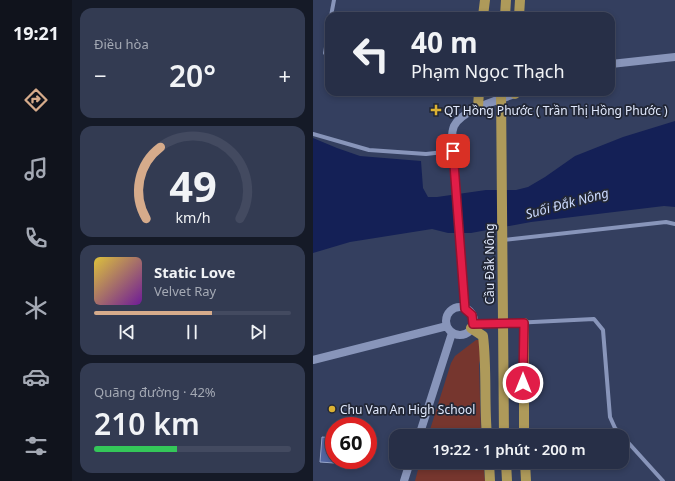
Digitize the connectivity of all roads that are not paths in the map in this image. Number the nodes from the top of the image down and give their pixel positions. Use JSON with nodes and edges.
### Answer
{"nodes":[{"id":1,"x":334,"y":0,"type":"edge"},
{"id":2,"x":485,"y":0,"type":"edge"},
{"id":3,"x":505,"y":0,"type":"edge"},
{"id":4,"x":521,"y":0,"type":"edge"},
{"id":5,"x":332,"y":12,"type":"edge"},
{"id":6,"x":484,"y":12,"type":"edge"},
{"id":7,"x":505,"y":12,"type":"edge"},
{"id":8,"x":520,"y":12,"type":"edge"},
{"id":9,"x":675,"y":57,"type":"edge"},
{"id":10,"x":615,"y":64,"type":"edge"},
{"id":11,"x":479,"y":96,"type":"edge"},
{"id":12,"x":501,"y":96,"type":"edge"},
{"id":13,"x":509,"y":96,"type":"edge"},
{"id":14,"x":478,"y":108,"type":"junction"},
{"id":15,"x":313,"y":134,"type":"edge"},
{"id":16,"x":453,"y":151,"type":"junction"},
{"id":17,"x":675,"y":224,"type":"edge"},
{"id":18,"x":502,"y":240,"type":"junction"},
{"id":19,"x":465,"y":309,"type":"junction"},
{"id":20,"x":524,"y":323,"type":"junction"},
{"id":21,"x":472,"y":326,"type":"junction"},
{"id":22,"x":449,"y":329,"type":"junction"},
{"id":23,"x":313,"y":360,"type":"edge"},
{"id":24,"x":421,"y":429,"type":"edge"},
{"id":25,"x":487,"y":429,"type":"edge"},
{"id":26,"x":504,"y":429,"type":"edge"},
{"id":27,"x":524,"y":429,"type":"edge"},
{"id":28,"x":408,"y":469,"type":"edge"},
{"id":29,"x":489,"y":469,"type":"edge"},
{"id":30,"x":506,"y":469,"type":"edge"},
{"id":31,"x":525,"y":469,"type":"edge"},
{"id":32,"x":404,"y":481,"type":"edge"},
{"id":33,"x":490,"y":481,"type":"edge"},
{"id":34,"x":507,"y":481,"type":"edge"},
{"id":35,"x":526,"y":481,"type":"edge"},
{"id":36,"x":663,"y":481,"type":"edge"}],
"edges":[{"from":1,"to":5,"type":"street"},
{"from":2,"to":6,"type":"main road"},
{"from":3,"to":7,"type":"main road"},
{"from":4,"to":8,"type":"main road"},
{"from":9,"to":10,"type":"street"},
{"from":11,"to":14,"type":"main road"},
{"from":12,"to":18,"type":"main road","name":"Cầu Đắk Nông"},
{"from":13,"to":14,"type":"street"},
{"from":14,"to":16,"type":"street"},
{"from":15,"to":16,"type":"street"},
{"from":16,"to":19,"type":"street"},
{"from":17,"to":18,"type":"street"},
{"from":18,"to":26,"type":"main road","name":"Cầu Đắk Nông"},
{"from":19,"to":21,"type":"street"},
{"from":19,"to":22,"type":"street"},
{"from":20,"to":21,"type":"street"},
{"from":20,"to":27,"type":"main road"},
{"from":20,"to":36,"type":"street"},
{"from":21,"to":22,"type":"street"},
{"from":21,"to":25,"type":"main road"},
{"from":22,"to":23,"type":"street"},
{"from":22,"to":24,"type":"street"},
{"from":28,"to":32,"type":"street"},
{"from":29,"to":33,"type":"main road"},
{"from":30,"to":34,"type":"main road"},
{"from":31,"to":35,"type":"main road"}]}
